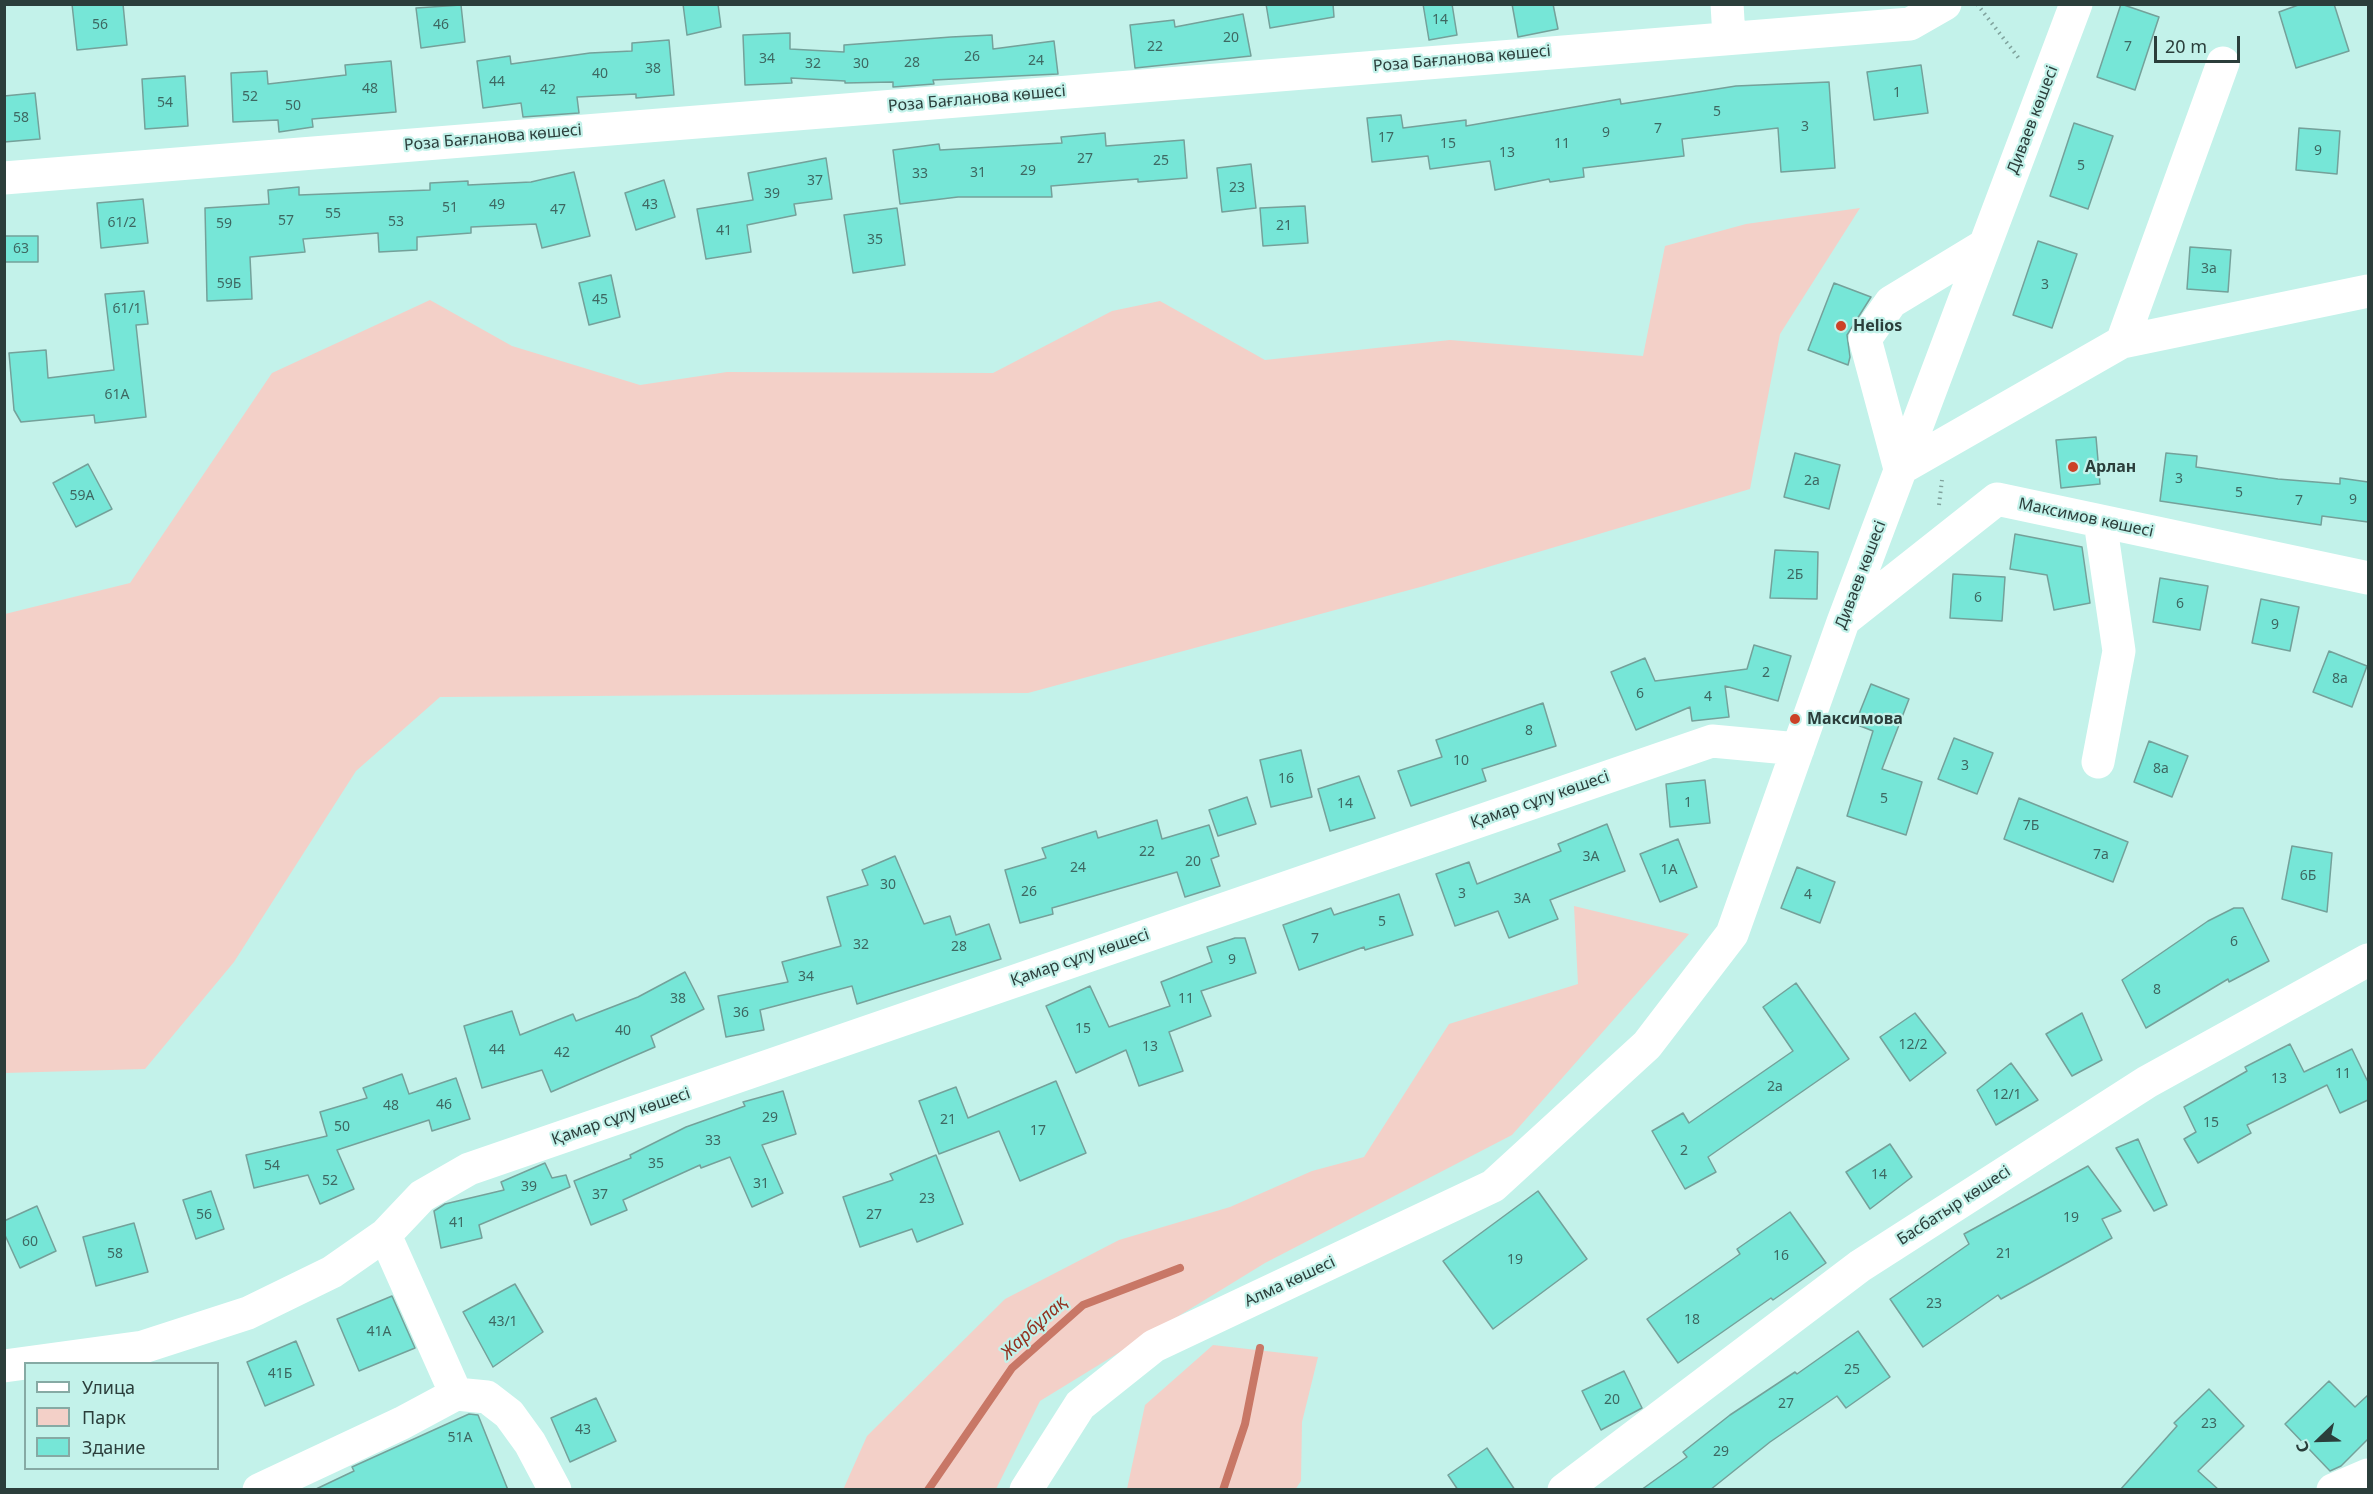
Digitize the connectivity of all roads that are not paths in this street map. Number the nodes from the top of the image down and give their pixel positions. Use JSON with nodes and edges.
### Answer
{"nodes":[{"id":1,"x":1726,"y":4,"type":"edge"},
{"id":2,"x":1945,"y":4,"type":"edge"},
{"id":3,"x":2076,"y":4,"type":"edge"},
{"id":4,"x":1729,"y":37,"type":"junction"},
{"id":5,"x":2223,"y":63,"type":"dead end"},
{"id":6,"x":4,"y":178,"type":"edge"},
{"id":7,"x":1985,"y":245,"type":"junction"},
{"id":8,"x":2368,"y":291,"type":"edge"},
{"id":9,"x":2122,"y":342,"type":"junction"},
{"id":10,"x":1900,"y":469,"type":"junction"},
{"id":11,"x":2100,"y":521,"type":"junction"},
{"id":12,"x":2368,"y":578,"type":"edge"},
{"id":13,"x":1843,"y":622,"type":"junction"},
{"id":14,"x":1798,"y":749,"type":"junction"},
{"id":15,"x":2098,"y":762,"type":"dead end"},
{"id":16,"x":2368,"y":960,"type":"edge"},
{"id":17,"x":1582,"y":1105,"type":"joint"},
{"id":18,"x":385,"y":1235,"type":"junction"},
{"id":19,"x":33,"y":1362,"type":"edge"},
{"id":20,"x":24,"y":1363,"type":"edge"},
{"id":21,"x":4,"y":1366,"type":"edge"},
{"id":22,"x":456,"y":1394,"type":"junction"},
{"id":23,"x":2368,"y":1475,"type":"edge"},
{"id":24,"x":259,"y":1490,"type":"edge"},
{"id":25,"x":555,"y":1490,"type":"edge"},
{"id":26,"x":1026,"y":1490,"type":"edge"},
{"id":27,"x":1563,"y":1490,"type":"edge"},
{"id":28,"x":2333,"y":1490,"type":"edge"}],
"edges":[{"from":1,"to":4,"type":"street"},
{"from":2,"to":4,"type":"street","name":"Роза Бағланова көшесі"},
{"from":3,"to":7,"type":"street","name":"Диваев көшесі"},
{"from":4,"to":6,"type":"street","name":"Роза Бағланова көшесі"},
{"from":5,"to":9,"type":"street"},
{"from":7,"to":10,"type":"street","name":"Диваев көшесі"},
{"from":7,"to":10,"type":"street"},
{"from":8,"to":9,"type":"street"},
{"from":9,"to":10,"type":"street"},
{"from":10,"to":13,"type":"street","name":"Диваев көшесі"},
{"from":11,"to":12,"type":"street","name":"Максимов көшесі"},
{"from":11,"to":13,"type":"street","name":"Максимов көшесі"},
{"from":11,"to":15,"type":"street"},
{"from":13,"to":14,"type":"street","name":"Диваев көшесі"},
{"from":14,"to":17,"type":"street","name":"Диваев көшесі"},
{"from":14,"to":18,"type":"street","name":"Қамар сұлу көшесі"},
{"from":16,"to":27,"type":"street","name":"Басбатыр көшесі"},
{"from":17,"to":26,"type":"street","name":"Алма көшесі"},
{"from":18,"to":19,"type":"street","name":"Қамар сұлу көшесі"},
{"from":18,"to":22,"type":"street"},
{"from":20,"to":21,"type":"street","name":"Қамар сұлу көшесі"},
{"from":22,"to":24,"type":"street"},
{"from":22,"to":25,"type":"street"},
{"from":23,"to":28,"type":"street"}]}
